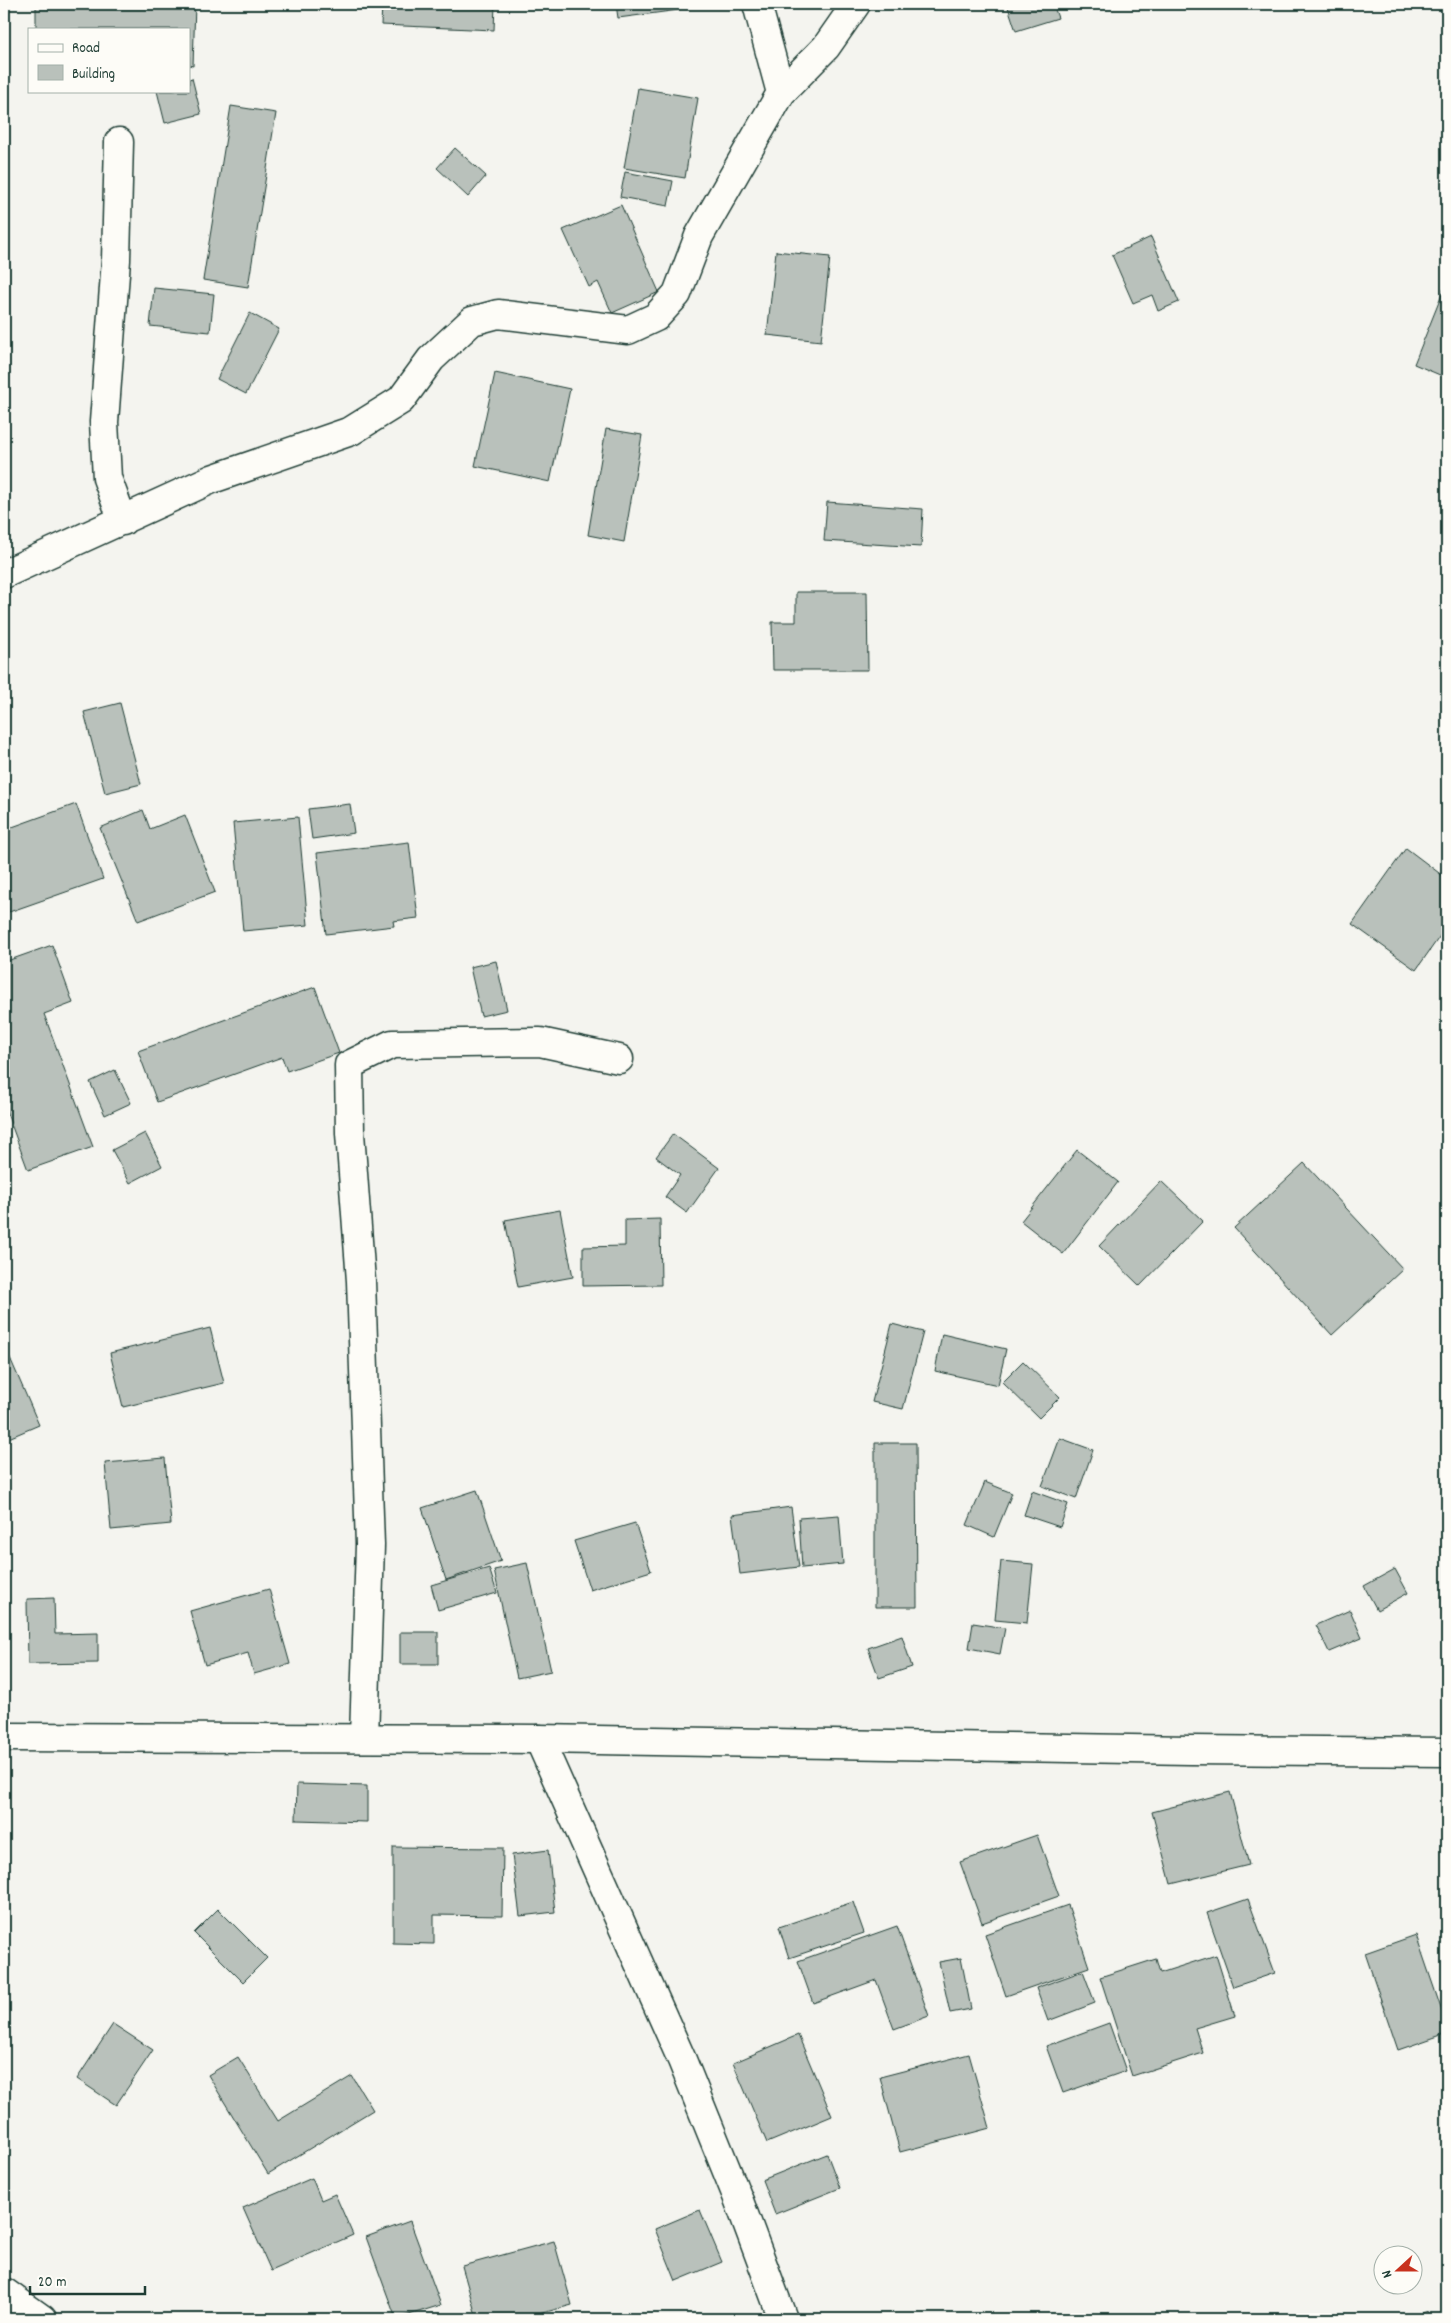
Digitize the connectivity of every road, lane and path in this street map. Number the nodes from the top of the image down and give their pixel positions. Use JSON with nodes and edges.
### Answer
{"nodes":[{"id":1,"x":757,"y":4,"type":"edge"},
{"id":2,"x":856,"y":4,"type":"edge"},
{"id":3,"x":781,"y":93,"type":"junction"},
{"id":4,"x":119,"y":142,"type":"dead end"},
{"id":5,"x":123,"y":521,"type":"junction"},
{"id":6,"x":4,"y":574,"type":"edge"},
{"id":7,"x":619,"y":1059,"type":"dead end"},
{"id":8,"x":4,"y":1737,"type":"edge"},
{"id":9,"x":364,"y":1738,"type":"junction"},
{"id":10,"x":539,"y":1739,"type":"junction"},
{"id":11,"x":1447,"y":1752,"type":"edge"},
{"id":12,"x":4,"y":2292,"type":"edge"},
{"id":13,"x":42,"y":2319,"type":"edge"},
{"id":14,"x":783,"y":2319,"type":"edge"}],
"edges":[{"from":1,"to":3,"type":"street"},
{"from":2,"to":3,"type":"street"},
{"from":3,"to":5,"type":"street"},
{"from":4,"to":5,"type":"street"},
{"from":5,"to":6,"type":"street"},
{"from":7,"to":9,"type":"street"},
{"from":8,"to":9,"type":"street"},
{"from":9,"to":10,"type":"street"},
{"from":10,"to":11,"type":"street"},
{"from":10,"to":14,"type":"street"},
{"from":12,"to":13,"type":"street"}]}
